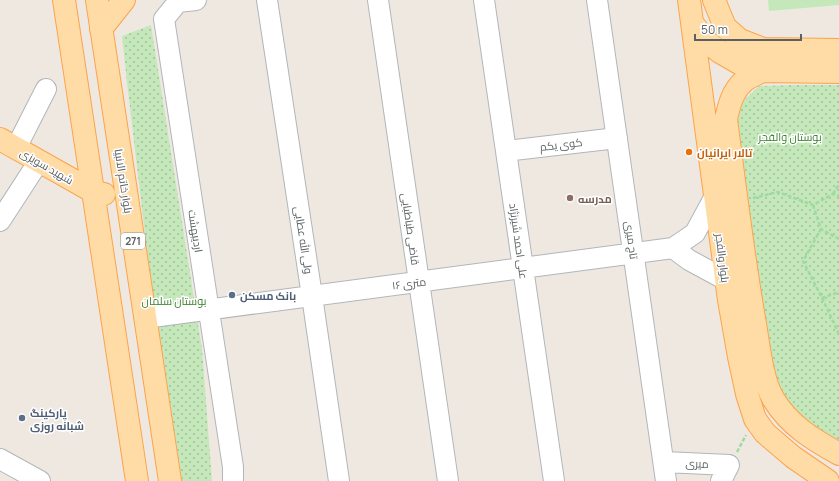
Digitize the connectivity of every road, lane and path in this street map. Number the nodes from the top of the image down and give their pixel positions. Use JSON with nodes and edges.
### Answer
{"nodes":[{"id":1,"x":64,"y":0,"type":"edge"},
{"id":2,"x":97,"y":0,"type":"edge"},
{"id":3,"x":124,"y":0,"type":"edge"},
{"id":4,"x":196,"y":0,"type":"edge"},
{"id":5,"x":267,"y":0,"type":"edge"},
{"id":6,"x":378,"y":0,"type":"edge"},
{"id":7,"x":484,"y":0,"type":"edge"},
{"id":8,"x":597,"y":0,"type":"edge"},
{"id":9,"x":689,"y":0,"type":"edge"},
{"id":10,"x":714,"y":0,"type":"edge"},
{"id":11,"x":693,"y":24,"type":"junction"},
{"id":12,"x":101,"y":29,"type":"junction"},
{"id":13,"x":839,"y":50,"type":"edge"},
{"id":14,"x":763,"y":71,"type":"junction"},
{"id":15,"x":839,"y":72,"type":"edge"},
{"id":16,"x":46,"y":89,"type":"dead end"},
{"id":17,"x":617,"y":138,"type":"junction"},
{"id":18,"x":86,"y":141,"type":"junction"},
{"id":19,"x":8,"y":143,"type":"edge"},
{"id":20,"x":506,"y":150,"type":"junction"},
{"id":21,"x":48,"y":166,"type":"junction"},
{"id":22,"x":123,"y":172,"type":"junction"},
{"id":23,"x":839,"y":184,"type":"edge"},
{"id":24,"x":93,"y":185,"type":"junction"},
{"id":25,"x":833,"y":194,"type":"junction"},
{"id":26,"x":715,"y":196,"type":"junction"},
{"id":27,"x":839,"y":196,"type":"edge"},
{"id":28,"x":737,"y":202,"type":"junction"},
{"id":29,"x":813,"y":205,"type":"junction"},
{"id":30,"x":129,"y":212,"type":"junction"},
{"id":31,"x":0,"y":221,"type":"edge"},
{"id":32,"x":821,"y":229,"type":"junction"},
{"id":33,"x":839,"y":239,"type":"edge"},
{"id":34,"x":673,"y":248,"type":"junction"},
{"id":35,"x":634,"y":253,"type":"junction"},
{"id":36,"x":523,"y":268,"type":"junction"},
{"id":37,"x":726,"y":280,"type":"junction"},
{"id":38,"x":419,"y":282,"type":"junction"},
{"id":39,"x":839,"y":292,"type":"edge"},
{"id":40,"x":312,"y":296,"type":"junction"},
{"id":41,"x":822,"y":298,"type":"junction"},
{"id":42,"x":208,"y":310,"type":"junction"},
{"id":43,"x":145,"y":318,"type":"junction"},
{"id":44,"x":839,"y":334,"type":"edge"},
{"id":45,"x":755,"y":419,"type":"junction"},
{"id":46,"x":839,"y":454,"type":"edge"},
{"id":47,"x":0,"y":459,"type":"edge"},
{"id":48,"x":665,"y":471,"type":"edge"},
{"id":49,"x":725,"y":473,"type":"edge"},
{"id":50,"x":40,"y":481,"type":"edge"},
{"id":51,"x":137,"y":481,"type":"edge"},
{"id":52,"x":170,"y":481,"type":"edge"},
{"id":53,"x":233,"y":481,"type":"edge"},
{"id":54,"x":339,"y":481,"type":"edge"},
{"id":55,"x":448,"y":481,"type":"edge"},
{"id":56,"x":554,"y":481,"type":"edge"},
{"id":57,"x":828,"y":481,"type":"edge"}],
"edges":[{"from":1,"to":18,"type":"main road"},
{"from":2,"to":12,"type":"main road","name":"بلوار خاتم الانبیا","number":"271"},
{"from":3,"to":12,"type":"main road"},
{"from":4,"to":42,"type":"street","name":"اردیبهشت"},
{"from":5,"to":40,"type":"street","name":"ولی الله عطایی"},
{"from":6,"to":38,"type":"street","name":"قاضی طباطبایی"},
{"from":7,"to":20,"type":"street","name":"علی احمد شیرنژاد"},
{"from":8,"to":17,"type":"street","name":"تاج میری"},
{"from":9,"to":11,"type":"main road","name":"بلوار والفجر"},
{"from":10,"to":13,"type":"main road"},
{"from":11,"to":14,"type":"main road"},
{"from":11,"to":26,"type":"main road","name":"بلوار والفجر"},
{"from":12,"to":22,"type":"main road","name":"بلوار خاتم الانبیا","number":"271"},
{"from":14,"to":15,"type":"main road"},
{"from":14,"to":28,"type":"main road","name":"بلوار والفجر"},
{"from":16,"to":19,"type":"street"},
{"from":17,"to":20,"type":"street","name":"کوی یکم"},
{"from":17,"to":35,"type":"street","name":"تاج میری"},
{"from":18,"to":21,"type":"main road"},
{"from":18,"to":24,"type":"main road"},
{"from":19,"to":21,"type":"main road","name":"شهید سویزی"},
{"from":20,"to":36,"type":"street","name":"علی احمد شیرنژاد"},
{"from":21,"to":24,"type":"main road","name":"شهید سویزی"},
{"from":21,"to":31,"type":"street"},
{"from":22,"to":24,"type":"main road"},
{"from":22,"to":30,"type":"main road","name":"بلوار خاتم الانبیا","number":"271"},
{"from":23,"to":25,"type":"path"},
{"from":24,"to":30,"type":"main road"},
{"from":24,"to":51,"type":"main road"},
{"from":25,"to":27,"type":"path"},
{"from":25,"to":29,"type":"path"},
{"from":26,"to":34,"type":"street"},
{"from":26,"to":37,"type":"main road","name":"بلوار والفجر"},
{"from":28,"to":29,"type":"path"},
{"from":28,"to":46,"type":"main road","name":"بلوار والفجر"},
{"from":29,"to":32,"type":"path"},
{"from":30,"to":43,"type":"main road","name":"بلوار خاتم الانبیا","number":"271"},
{"from":32,"to":33,"type":"path"},
{"from":32,"to":41,"type":"path"},
{"from":34,"to":35,"type":"street","name":"۱۶ متری"},
{"from":34,"to":37,"type":"street"},
{"from":35,"to":36,"type":"street","name":"۱۶ متری"},
{"from":35,"to":48,"type":"street","name":"تاج میری"},
{"from":36,"to":38,"type":"street","name":"۱۶ متری"},
{"from":36,"to":56,"type":"street","name":"علی احمد شیرنژاد"},
{"from":37,"to":45,"type":"main road","name":"بلوار والفجر"},
{"from":38,"to":40,"type":"street","name":"۱۶ متری"},
{"from":38,"to":55,"type":"street","name":"قاضی طباطبایی"},
{"from":39,"to":41,"type":"path"},
{"from":40,"to":42,"type":"street","name":"۱۶ متری"},
{"from":40,"to":54,"type":"street","name":"ولی الله عطایی"},
{"from":41,"to":44,"type":"path"},
{"from":42,"to":43,"type":"street","name":"۱۶ متری"},
{"from":42,"to":53,"type":"street","name":"اردیبهشت"},
{"from":43,"to":52,"type":"main road","name":"بلوار خاتم الانبیا","number":"271"},
{"from":45,"to":49,"type":"path"},
{"from":45,"to":57,"type":"main road","name":"بلوار والفجر"},
{"from":47,"to":50,"type":"street"},
{"from":48,"to":49,"type":"street","name":"میری"}]}
